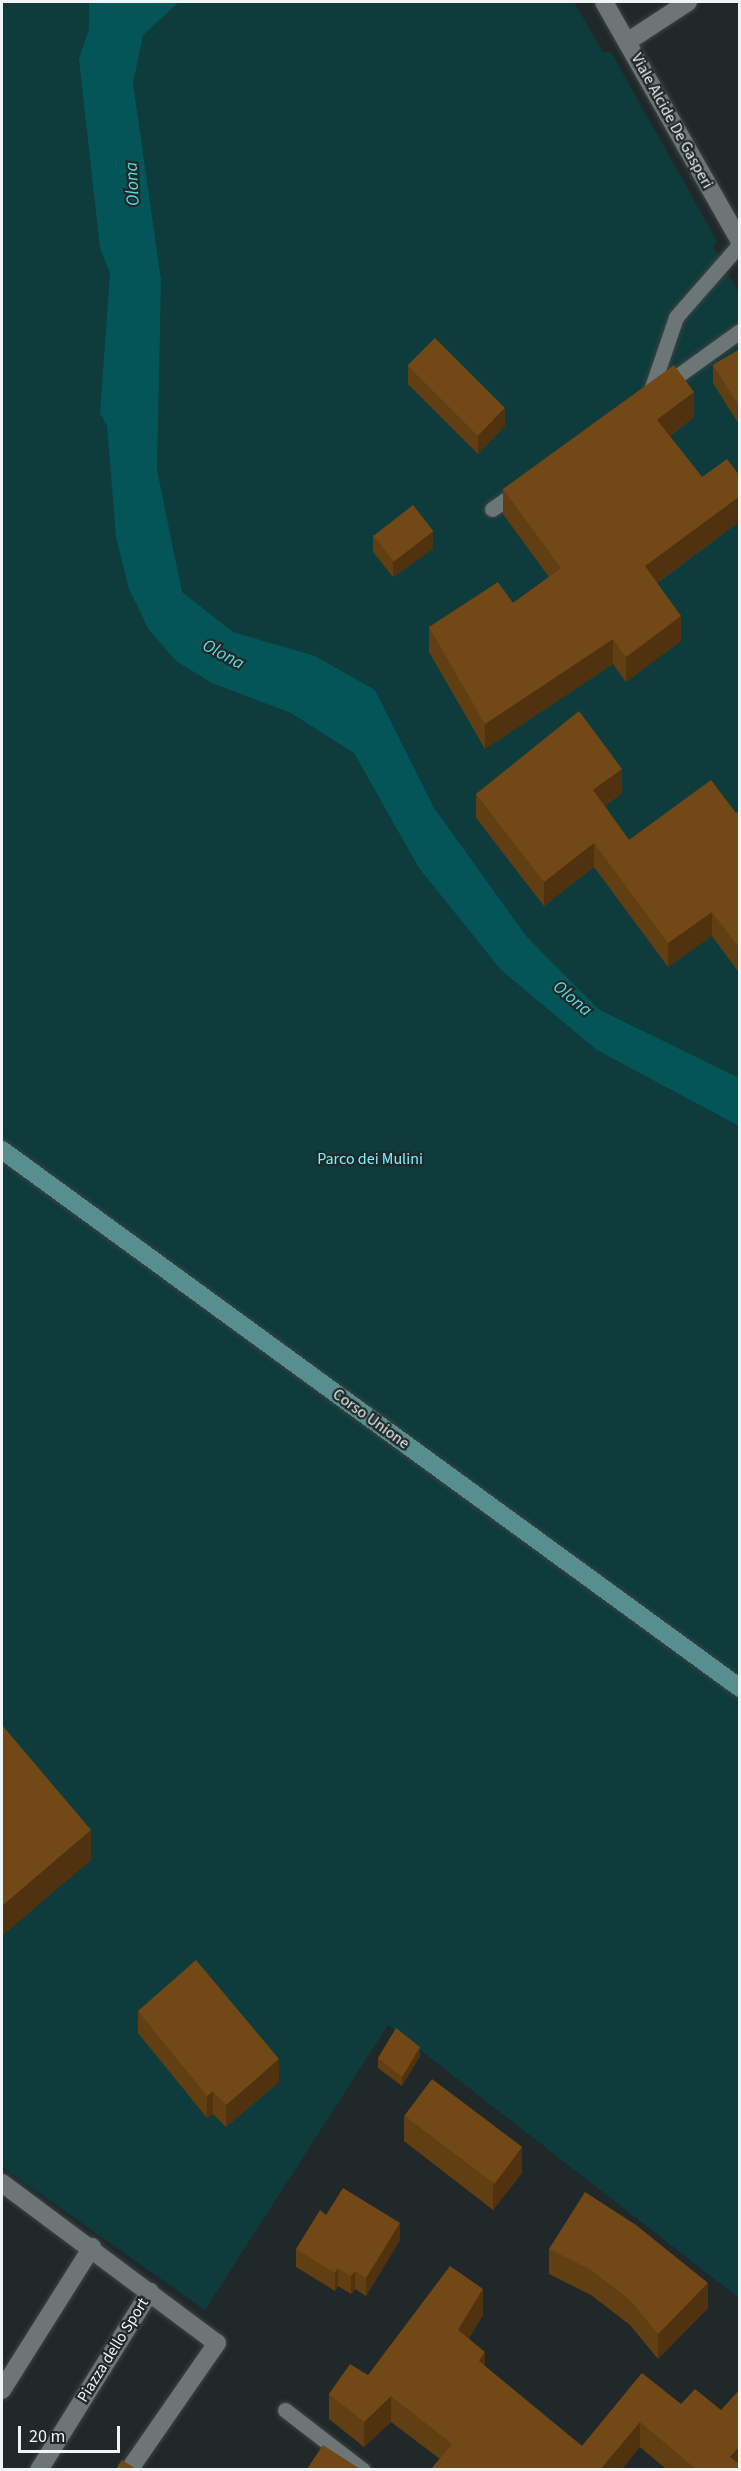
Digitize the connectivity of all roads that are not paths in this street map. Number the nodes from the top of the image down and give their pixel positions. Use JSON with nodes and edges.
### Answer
{"nodes":[{"id":1,"x":604,"y":2,"type":"edge"},
{"id":2,"x":688,"y":2,"type":"edge"},
{"id":3,"x":627,"y":42,"type":"junction"},
{"id":4,"x":740,"y":243,"type":"edge"},
{"id":5,"x":740,"y":331,"type":"edge"},
{"id":6,"x":649,"y":396,"type":"junction"},
{"id":7,"x":630,"y":410,"type":"edge"},
{"id":8,"x":529,"y":483,"type":"edge"},
{"id":9,"x":492,"y":509,"type":"dead end"},
{"id":10,"x":2,"y":1150,"type":"edge"},
{"id":11,"x":740,"y":1688,"type":"edge"},
{"id":12,"x":2,"y":2183,"type":"edge"},
{"id":13,"x":92,"y":2247,"type":"junction"},
{"id":14,"x":150,"y":2292,"type":"junction"},
{"id":15,"x":2,"y":2390,"type":"edge"},
{"id":16,"x":285,"y":2410,"type":"dead end"},
{"id":17,"x":39,"y":2469,"type":"edge"},
{"id":18,"x":129,"y":2469,"type":"edge"},
{"id":19,"x":363,"y":2469,"type":"edge"}],
"edges":[{"from":1,"to":3,"type":"street","name":"Viale Alcide De Gasperi"},
{"from":2,"to":3,"type":"street"},
{"from":3,"to":4,"type":"street","name":"Viale Alcide De Gasperi"},
{"from":4,"to":6,"type":"lane","name":"Viale Alcide De Gasperi"},
{"from":5,"to":6,"type":"lane"},
{"from":6,"to":7,"type":"lane"},
{"from":8,"to":9,"type":"lane"},
{"from":10,"to":11,"type":"street","name":"Corso Unione"},
{"from":12,"to":13,"type":"street"},
{"from":13,"to":14,"type":"street"},
{"from":13,"to":15,"type":"street"},
{"from":14,"to":17,"type":"street","name":"Piazza dello Sport"},
{"from":14,"to":18,"type":"street"},
{"from":16,"to":19,"type":"lane"}]}
